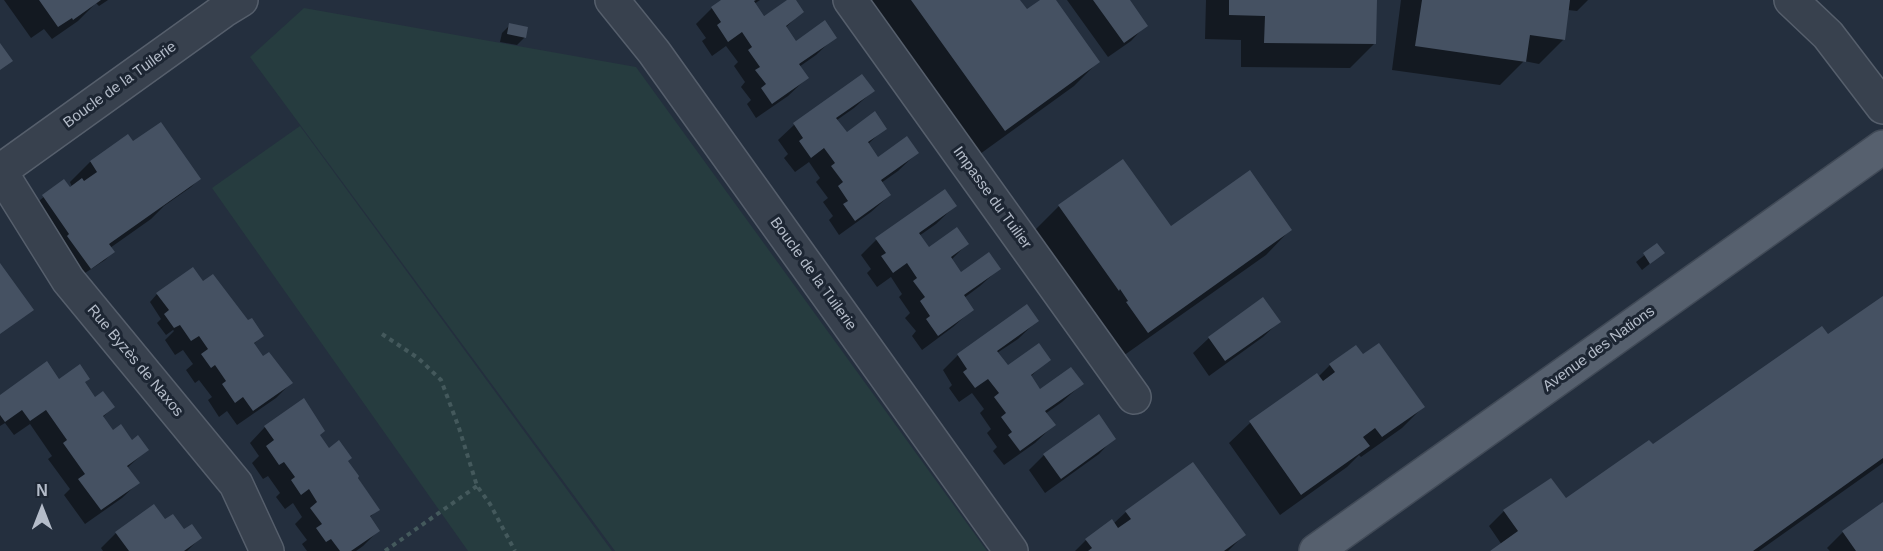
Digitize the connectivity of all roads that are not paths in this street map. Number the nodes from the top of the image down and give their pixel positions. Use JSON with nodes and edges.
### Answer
{"nodes":[{"id":1,"x":241,"y":0,"type":"edge"},
{"id":2,"x":612,"y":0,"type":"edge"},
{"id":3,"x":850,"y":0,"type":"edge"},
{"id":4,"x":1791,"y":0,"type":"edge"},
{"id":5,"x":1883,"y":107,"type":"edge"},
{"id":6,"x":1883,"y":147,"type":"edge"},
{"id":7,"x":0,"y":171,"type":"edge"},
{"id":8,"x":1134,"y":397,"type":"dead end"},
{"id":9,"x":267,"y":551,"type":"edge"},
{"id":10,"x":1011,"y":551,"type":"edge"},
{"id":11,"x":1316,"y":551,"type":"edge"}],
"edges":[{"from":1,"to":7,"type":"street","name":"Boucle de la Tuilerie"},
{"from":2,"to":10,"type":"street","name":"Boucle de la Tuilerie"},
{"from":3,"to":8,"type":"street","name":"Impasse du Tuilier"},
{"from":4,"to":5,"type":"street"},
{"from":6,"to":11,"type":"main road","name":"Avenue des Nations"},
{"from":7,"to":9,"type":"street","name":"Rue Byzès de Naxos"}]}
